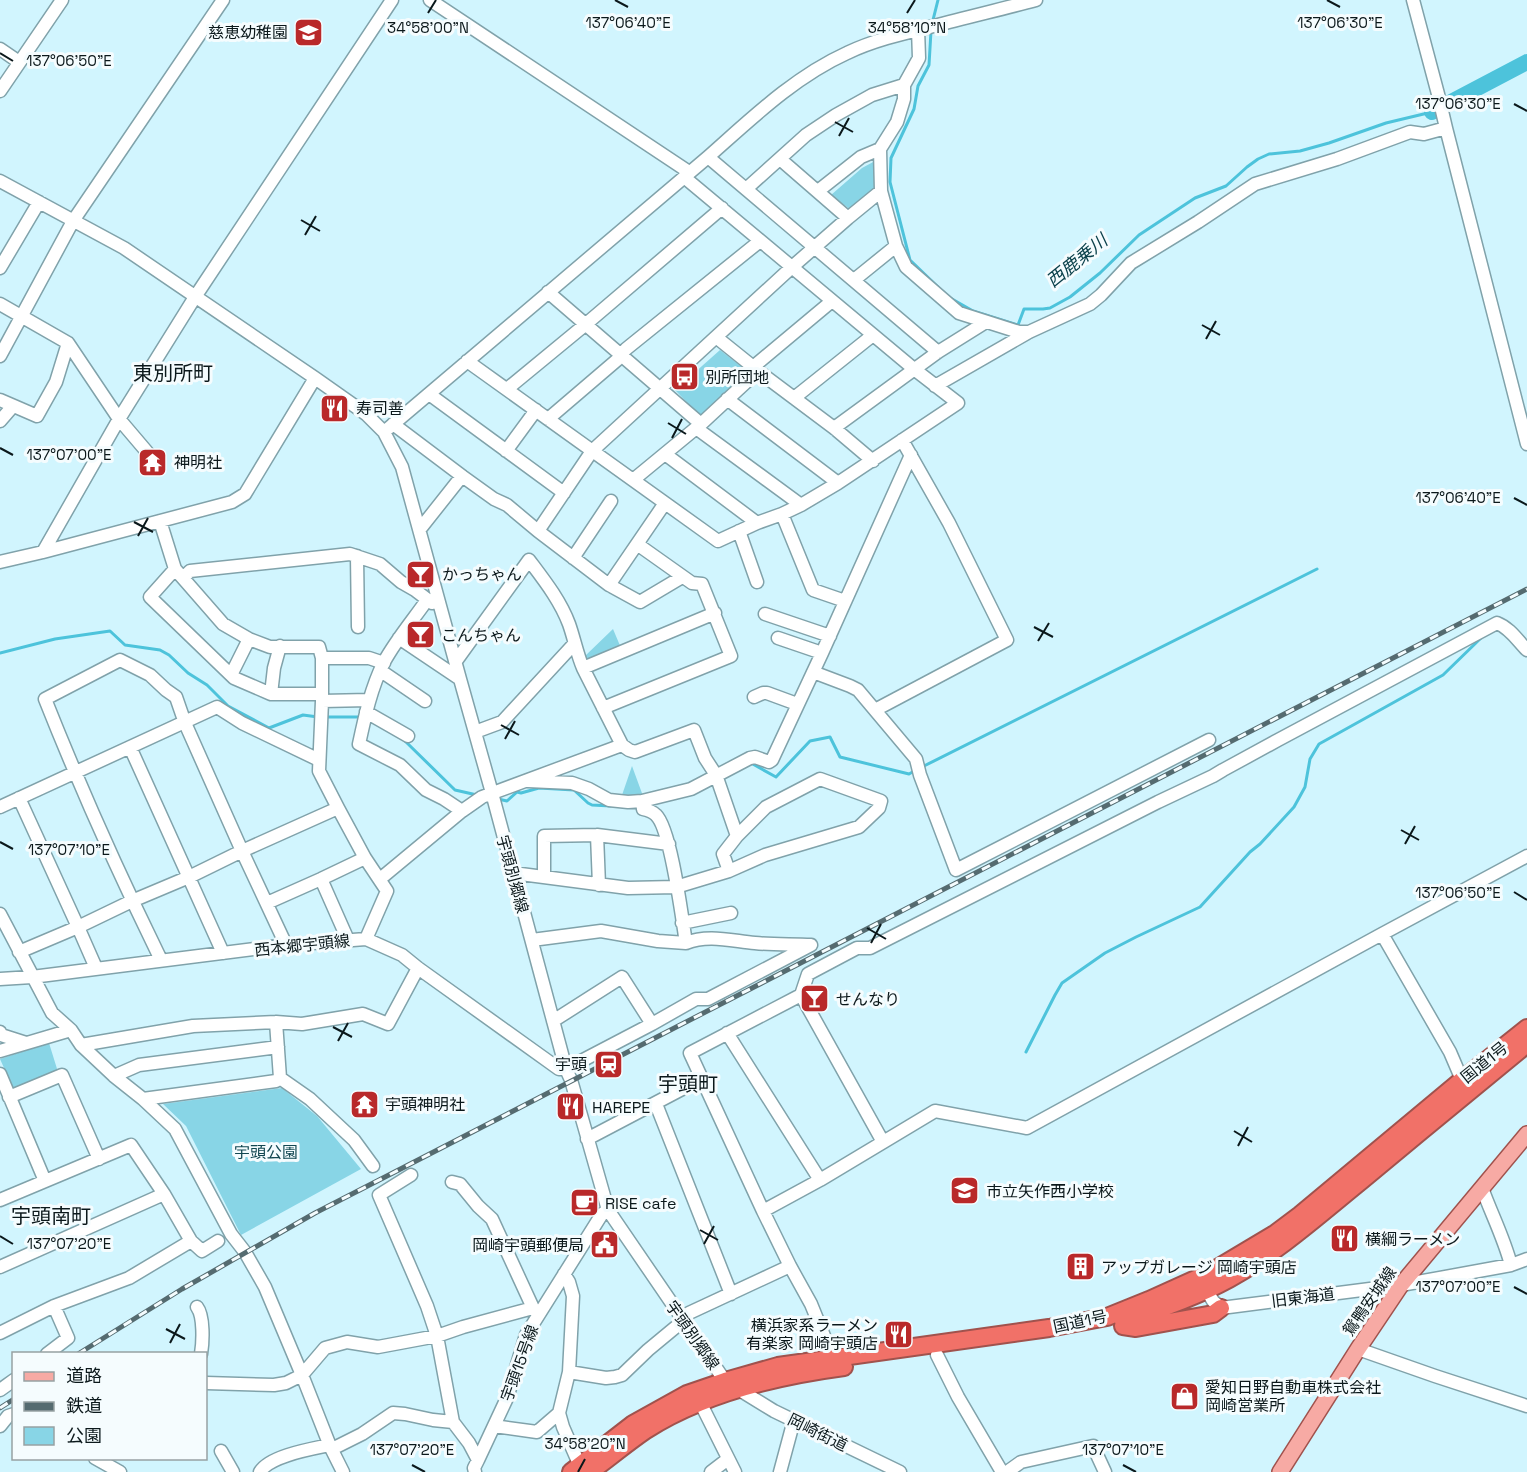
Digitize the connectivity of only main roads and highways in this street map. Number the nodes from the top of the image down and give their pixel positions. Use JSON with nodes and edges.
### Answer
{"nodes":[{"id":1,"x":1527,"y":1029,"type":"edge"},
{"id":2,"x":1527,"y":1044,"type":"edge"},
{"id":3,"x":1527,"y":1134,"type":"edge"},
{"id":4,"x":1203,"y":1284,"type":"junction"},
{"id":5,"x":1221,"y":1308,"type":"road end"},
{"id":6,"x":1114,"y":1324,"type":"junction"},
{"id":7,"x":731,"y":1385,"type":"junction"},
{"id":8,"x":580,"y":1470,"type":"edge"},
{"id":9,"x":1280,"y":1472,"type":"edge"}],
"edges":[{"from":1,"to":4,"type":"highway","name":"国道1号"},
{"from":2,"to":4,"type":"highway","name":"国道1号"},
{"from":3,"to":9,"type":"main road","name":"鴛鴨安城線"},
{"from":4,"to":6,"type":"highway","name":"国道1号"},
{"from":4,"to":7,"type":"highway","name":"国道1号"},
{"from":5,"to":6,"type":"highway"},
{"from":6,"to":7,"type":"highway","name":"国道1号"},
{"from":7,"to":8,"type":"highway","name":"国道1号"},
{"from":7,"to":8,"type":"highway","name":"国道1号"}]}
